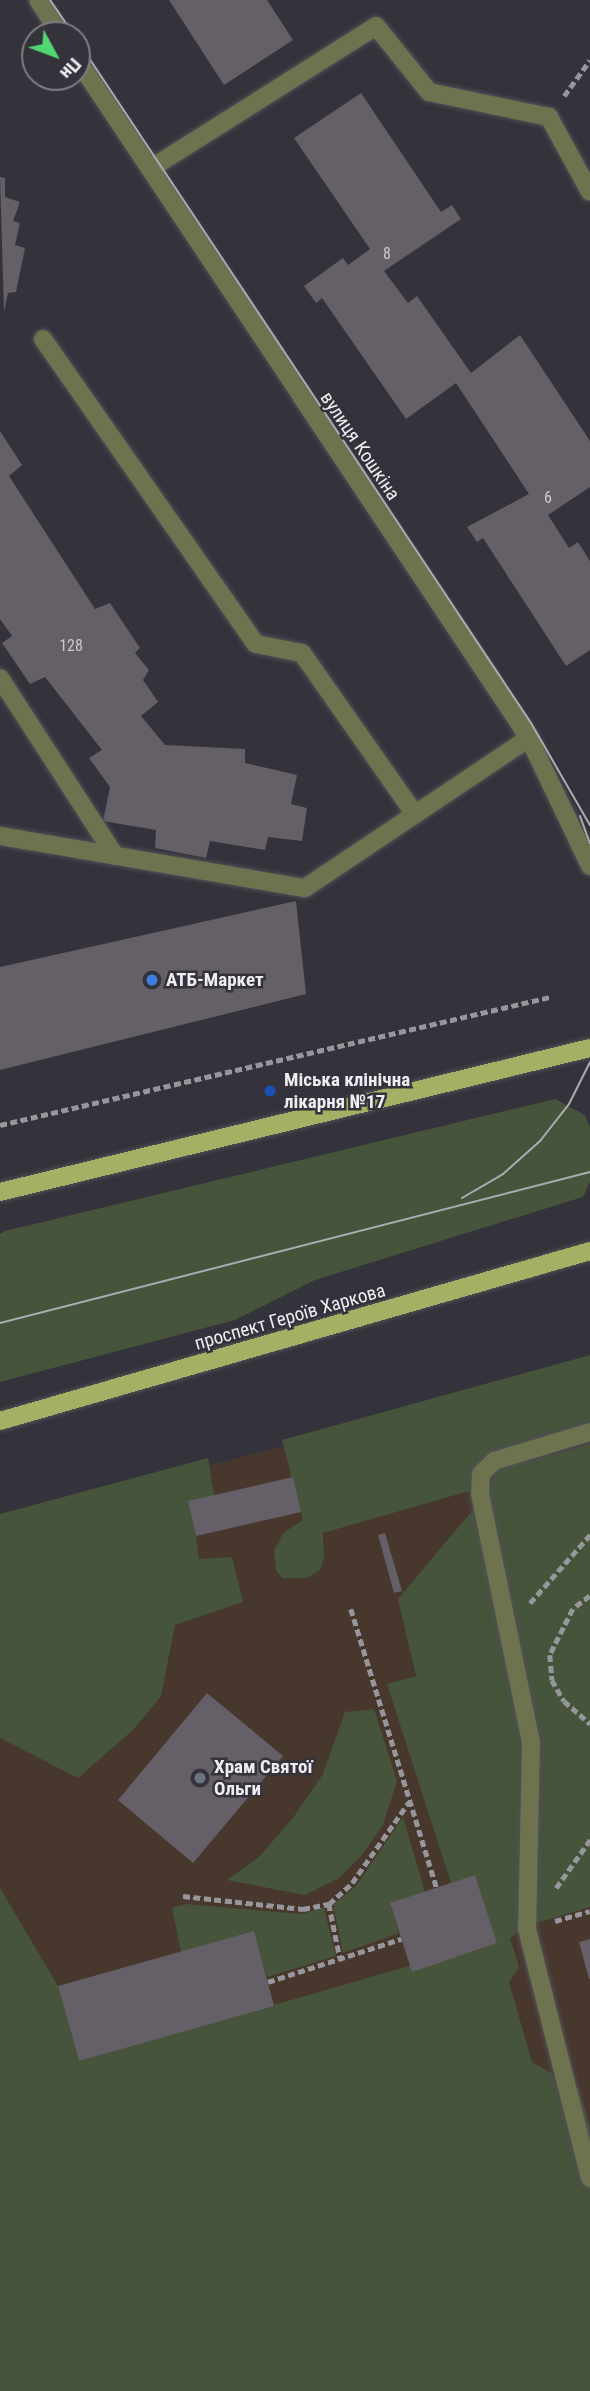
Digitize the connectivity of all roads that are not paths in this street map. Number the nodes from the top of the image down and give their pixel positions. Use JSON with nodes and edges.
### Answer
{"nodes":[{"id":1,"x":38,"y":0,"type":"edge"},
{"id":2,"x":52,"y":21,"type":"edge"},
{"id":3,"x":91,"y":80,"type":"edge"},
{"id":4,"x":150,"y":169,"type":"junction"},
{"id":5,"x":590,"y":192,"type":"edge"},
{"id":6,"x":43,"y":339,"type":"dead end"},
{"id":7,"x":0,"y":678,"type":"edge"},
{"id":8,"x":529,"y":738,"type":"junction"},
{"id":9,"x":414,"y":813,"type":"junction"},
{"id":10,"x":0,"y":836,"type":"edge"},
{"id":11,"x":115,"y":856,"type":"junction"},
{"id":12,"x":590,"y":866,"type":"edge"},
{"id":13,"x":590,"y":1048,"type":"edge"},
{"id":14,"x":0,"y":1192,"type":"edge"},
{"id":15,"x":590,"y":1251,"type":"edge"},
{"id":16,"x":0,"y":1421,"type":"edge"},
{"id":17,"x":590,"y":1432,"type":"edge"},
{"id":18,"x":590,"y":2178,"type":"edge"}],
"edges":[{"from":1,"to":2,"type":"street"},
{"from":3,"to":4,"type":"street","name":"вулиця Кошкіна"},
{"from":4,"to":5,"type":"street"},
{"from":4,"to":8,"type":"street","name":"вулиця Кошкіна"},
{"from":6,"to":9,"type":"street"},
{"from":7,"to":11,"type":"street"},
{"from":8,"to":9,"type":"street"},
{"from":8,"to":12,"type":"street","name":"вулиця Кошкіна"},
{"from":9,"to":11,"type":"street"},
{"from":10,"to":11,"type":"street"},
{"from":13,"to":14,"type":"main road"},
{"from":15,"to":16,"type":"main road","name":"проспект Героїв Харкова"},
{"from":17,"to":18,"type":"street"}]}
